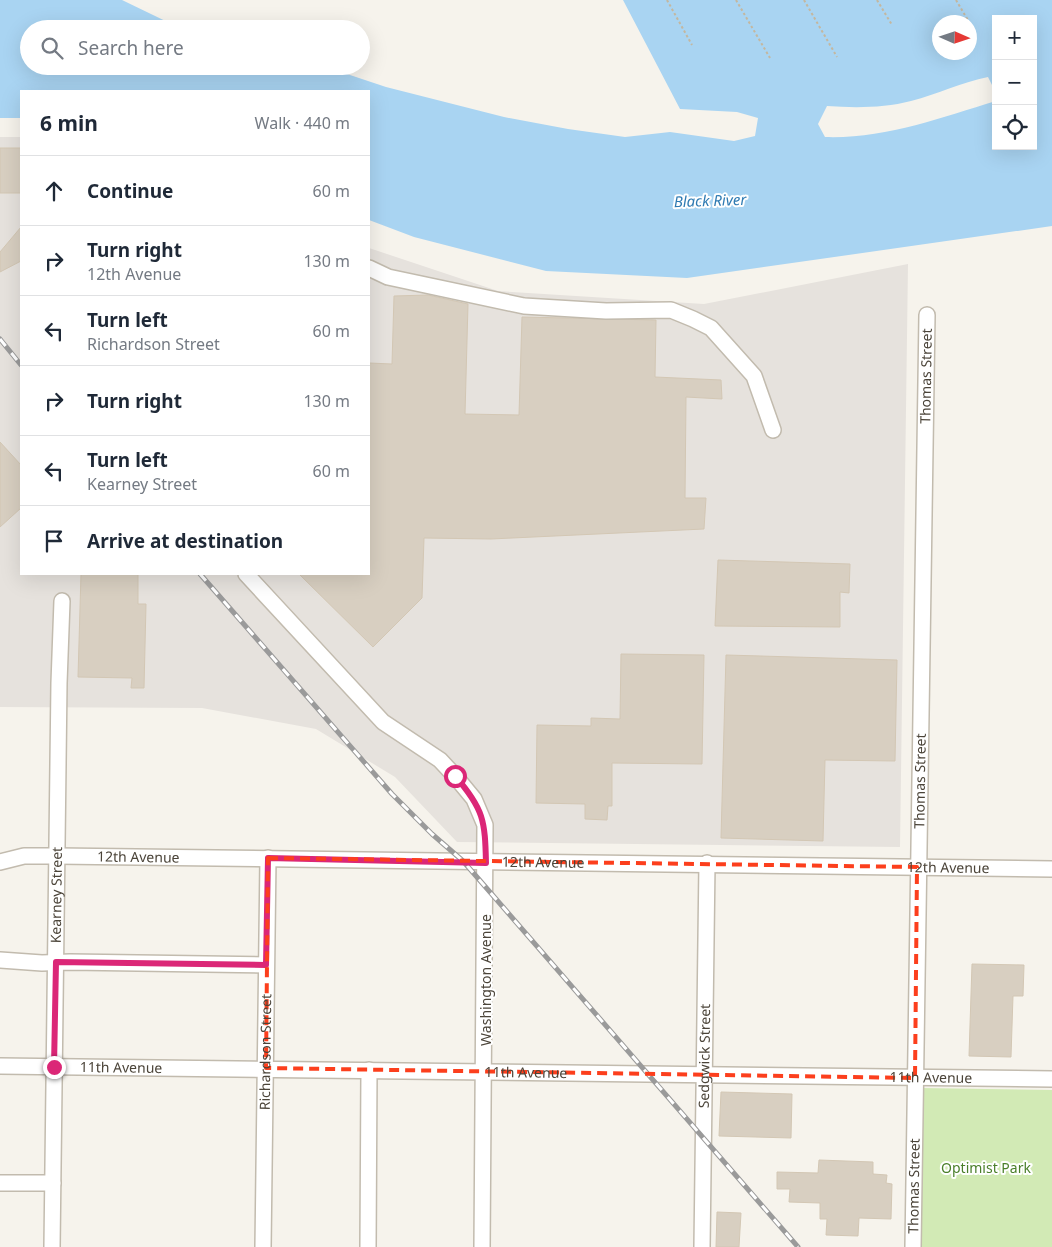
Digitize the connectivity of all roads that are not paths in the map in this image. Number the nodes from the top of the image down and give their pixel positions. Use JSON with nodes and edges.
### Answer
{"nodes":[{"id":1,"x":370,"y":268,"type":"edge"},
{"id":2,"x":927,"y":315,"type":"dead end"},
{"id":3,"x":773,"y":430,"type":"dead end"},
{"id":4,"x":247,"y":575,"type":"edge"},
{"id":5,"x":62,"y":601,"type":"dead end"},
{"id":6,"x":57,"y":856,"type":"junction"},
{"id":7,"x":268,"y":858,"type":"junction"},
{"id":8,"x":2,"y":861,"type":"edge"},
{"id":9,"x":486,"y":863,"type":"junction"},
{"id":10,"x":707,"y":864,"type":"junction"},
{"id":11,"x":918,"y":867,"type":"junction"},
{"id":12,"x":1052,"y":869,"type":"edge"},
{"id":13,"x":0,"y":960,"type":"edge"},
{"id":14,"x":56,"y":962,"type":"junction"},
{"id":15,"x":266,"y":965,"type":"junction"},
{"id":16,"x":0,"y":1066,"type":"edge"},
{"id":17,"x":54,"y":1067,"type":"junction"},
{"id":18,"x":266,"y":1068,"type":"junction"},
{"id":19,"x":369,"y":1070,"type":"junction"},
{"id":20,"x":485,"y":1071,"type":"junction"},
{"id":21,"x":704,"y":1075,"type":"junction"},
{"id":22,"x":915,"y":1078,"type":"junction"},
{"id":23,"x":1052,"y":1079,"type":"edge"},
{"id":24,"x":0,"y":1183,"type":"edge"},
{"id":25,"x":53,"y":1183,"type":"junction"},
{"id":26,"x":52,"y":1247,"type":"edge"},
{"id":27,"x":263,"y":1247,"type":"edge"},
{"id":28,"x":368,"y":1247,"type":"edge"},
{"id":29,"x":482,"y":1247,"type":"edge"},
{"id":30,"x":702,"y":1247,"type":"edge"},
{"id":31,"x":913,"y":1247,"type":"edge"}],
"edges":[{"from":1,"to":3,"type":"street"},
{"from":2,"to":11,"type":"street","name":"Thomas Street"},
{"from":4,"to":9,"type":"street","name":"Washington Avenue"},
{"from":5,"to":6,"type":"street","name":"Kearney Street"},
{"from":6,"to":7,"type":"street","name":"12th Avenue"},
{"from":6,"to":8,"type":"street","name":"12th Avenue"},
{"from":6,"to":14,"type":"street","name":"Kearney Street"},
{"from":7,"to":9,"type":"street","name":"12th Avenue"},
{"from":7,"to":15,"type":"street","name":"Richardson Street"},
{"from":9,"to":10,"type":"street","name":"12th Avenue"},
{"from":9,"to":20,"type":"street","name":"Washington Avenue"},
{"from":10,"to":11,"type":"street","name":"12th Avenue"},
{"from":10,"to":21,"type":"street","name":"Sedgwick Street"},
{"from":11,"to":12,"type":"street","name":"12th Avenue"},
{"from":11,"to":22,"type":"street","name":"Thomas Street"},
{"from":13,"to":14,"type":"street"},
{"from":14,"to":15,"type":"street"},
{"from":14,"to":17,"type":"street","name":"Kearney Street"},
{"from":15,"to":18,"type":"street","name":"Richardson Street"},
{"from":16,"to":17,"type":"street","name":"11th Avenue"},
{"from":17,"to":18,"type":"street","name":"11th Avenue"},
{"from":17,"to":25,"type":"street","name":"Kearney Street"},
{"from":18,"to":19,"type":"street","name":"11th Avenue"},
{"from":18,"to":27,"type":"street","name":"Richardson Street"},
{"from":19,"to":20,"type":"street","name":"11th Avenue"},
{"from":19,"to":28,"type":"street"},
{"from":20,"to":21,"type":"street","name":"11th Avenue"},
{"from":20,"to":29,"type":"street","name":"Washington Avenue"},
{"from":21,"to":22,"type":"street","name":"11th Avenue"},
{"from":21,"to":30,"type":"street","name":"Sedgwick Street"},
{"from":22,"to":23,"type":"street","name":"11th Avenue"},
{"from":22,"to":31,"type":"street","name":"Thomas Street"},
{"from":24,"to":25,"type":"street"},
{"from":25,"to":26,"type":"street","name":"Kearney Street"}]}
